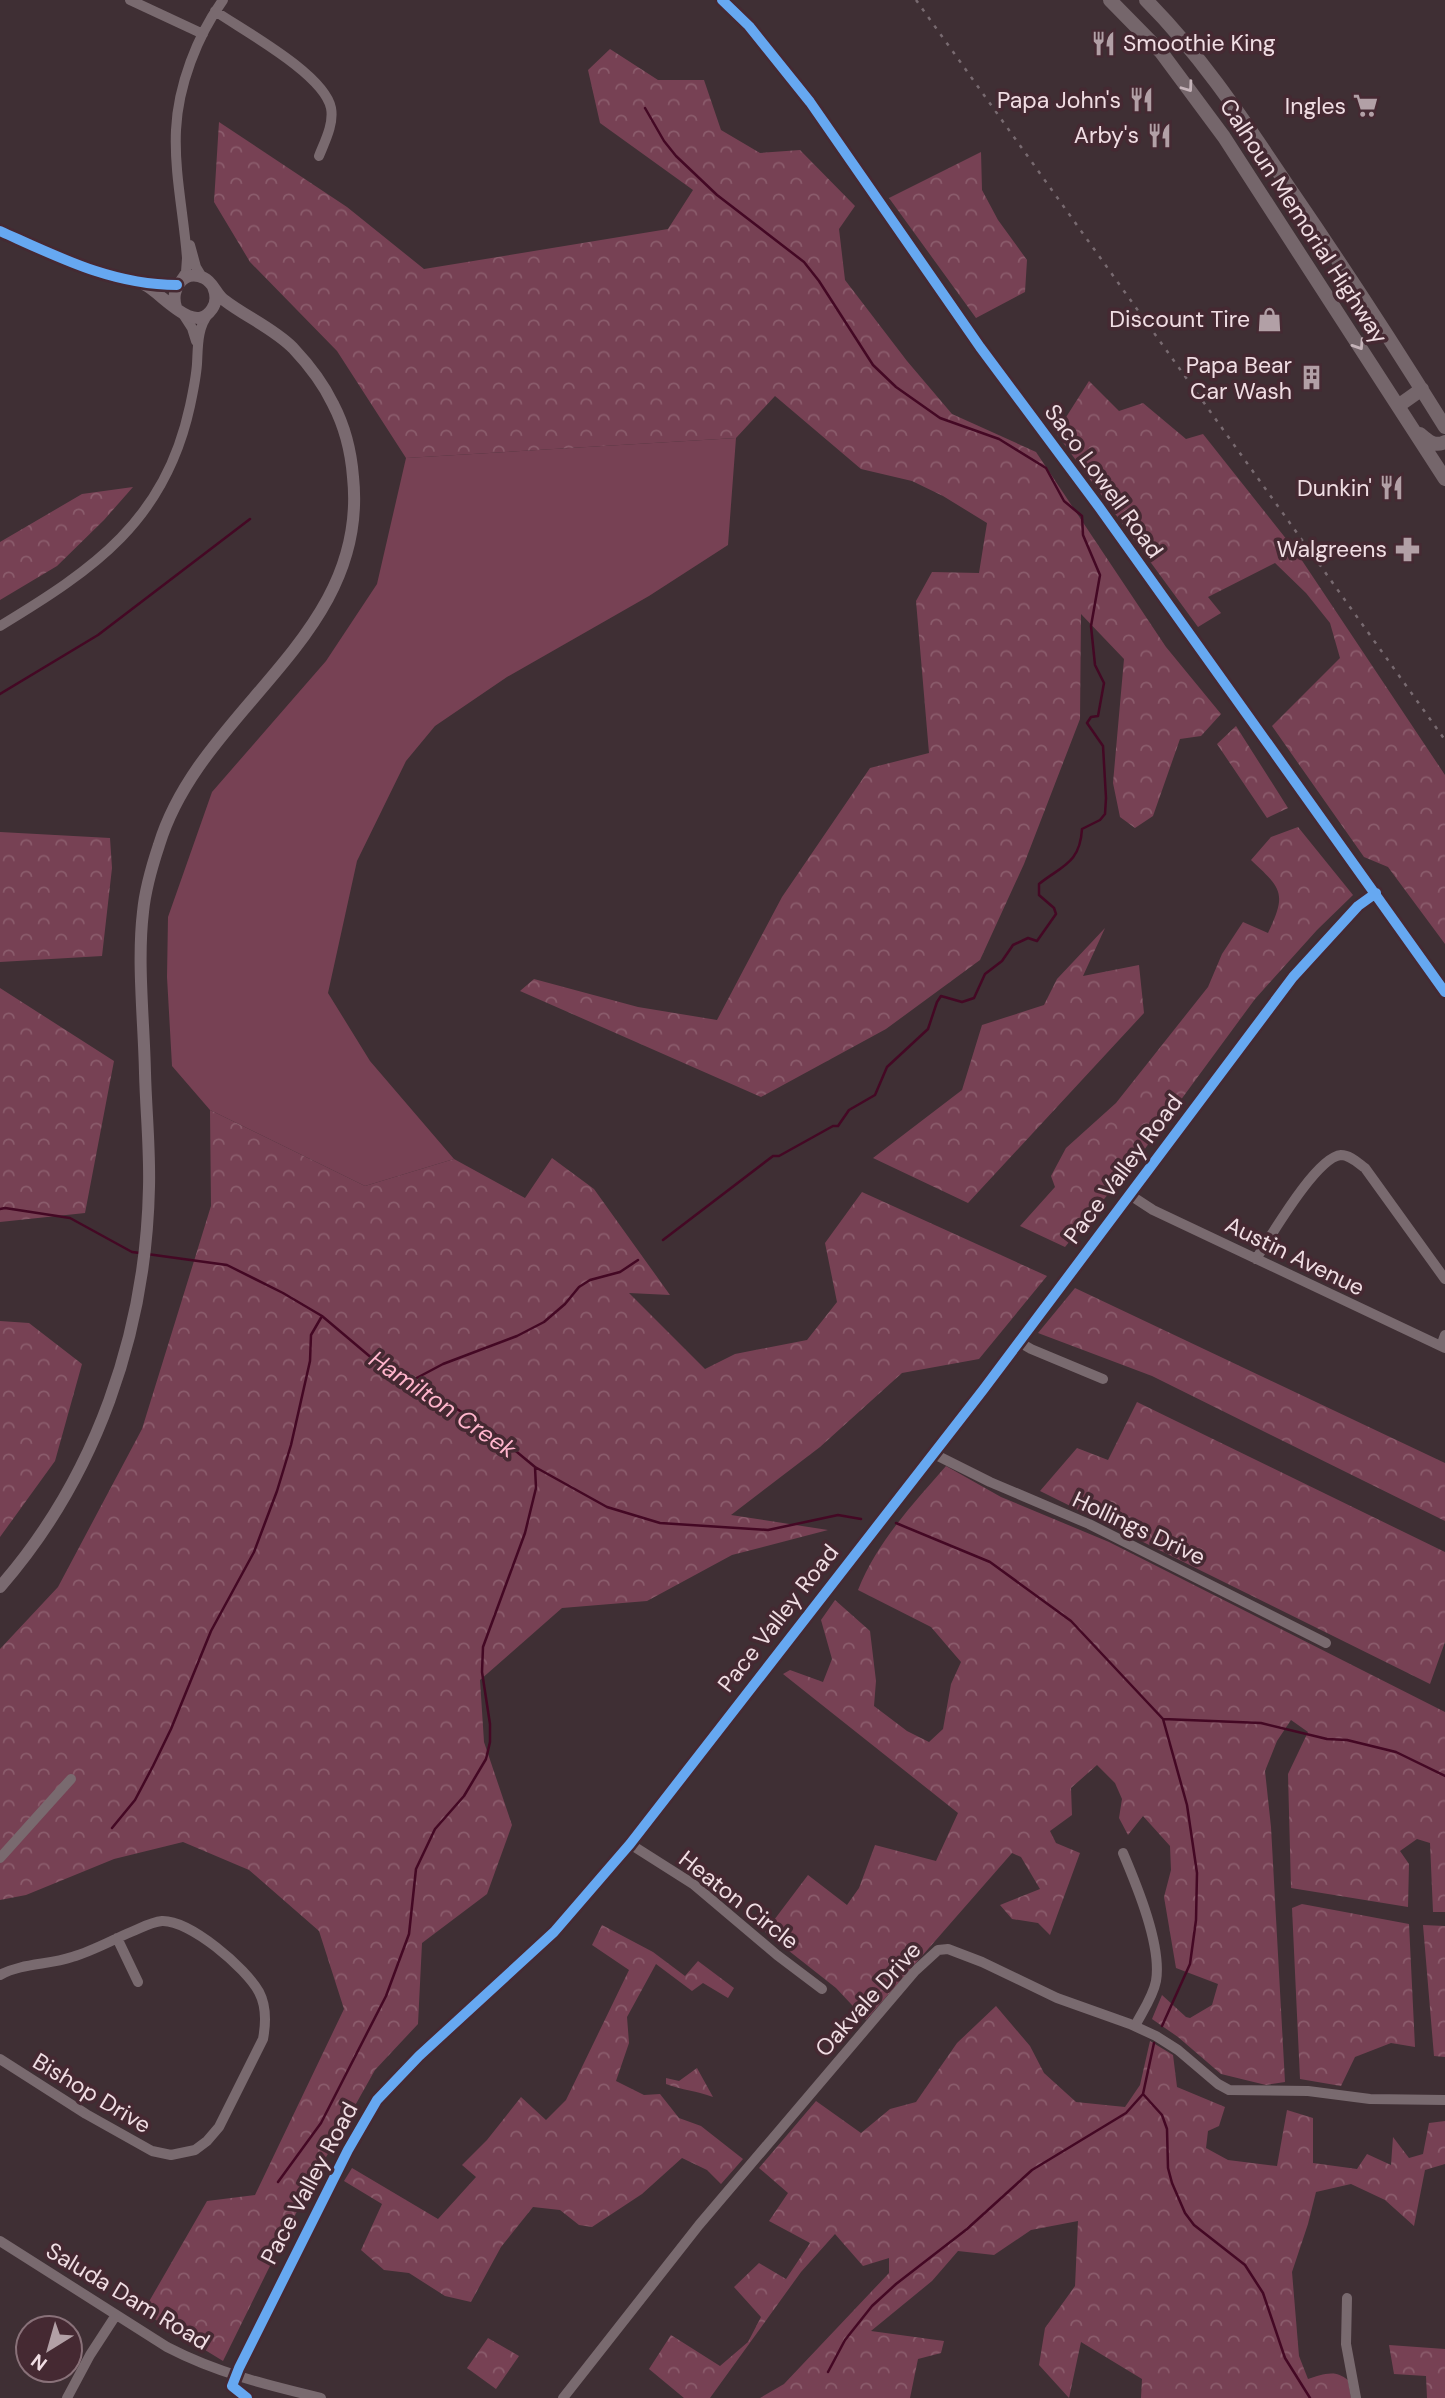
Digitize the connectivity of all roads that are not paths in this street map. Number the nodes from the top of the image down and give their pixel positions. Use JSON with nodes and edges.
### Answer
{"nodes":[{"id":1,"x":130,"y":0,"type":"edge"},
{"id":2,"x":223,"y":0,"type":"edge"},
{"id":3,"x":722,"y":0,"type":"edge"},
{"id":4,"x":1110,"y":0,"type":"edge"},
{"id":5,"x":1146,"y":0,"type":"edge"},
{"id":6,"x":215,"y":11,"type":"junction"},
{"id":7,"x":203,"y":34,"type":"junction"},
{"id":8,"x":319,"y":156,"type":"dead end"},
{"id":9,"x":1270,"y":159,"type":"junction"},
{"id":10,"x":1248,"y":173,"type":"junction"},
{"id":11,"x":185,"y":228,"type":"junction"},
{"id":12,"x":0,"y":231,"type":"edge"},
{"id":13,"x":202,"y":277,"type":"junction"},
{"id":14,"x":141,"y":283,"type":"junction"},
{"id":15,"x":179,"y":283,"type":"junction"},
{"id":16,"x":213,"y":286,"type":"junction"},
{"id":17,"x":179,"y":311,"type":"junction"},
{"id":18,"x":210,"y":311,"type":"junction"},
{"id":19,"x":250,"y":316,"type":"junction"},
{"id":20,"x":197,"y":345,"type":"junction"},
{"id":21,"x":1422,"y":389,"type":"junction"},
{"id":22,"x":1398,"y":406,"type":"junction"},
{"id":23,"x":1411,"y":427,"type":"junction"},
{"id":24,"x":1445,"y":427,"type":"edge"},
{"id":25,"x":1445,"y":442,"type":"edge"},
{"id":26,"x":1443,"y":473,"type":"edge"},
{"id":27,"x":0,"y":626,"type":"edge"},
{"id":28,"x":1376,"y":893,"type":"junction"},
{"id":29,"x":1443,"y":987,"type":"edge"},
{"id":30,"x":1130,"y":1195,"type":"junction"},
{"id":31,"x":1256,"y":1259,"type":"junction"},
{"id":32,"x":1445,"y":1279,"type":"edge"},
{"id":33,"x":1445,"y":1335,"type":"edge"},
{"id":34,"x":1019,"y":1342,"type":"junction"},
{"id":35,"x":1443,"y":1347,"type":"edge"},
{"id":36,"x":1103,"y":1378,"type":"dead end"},
{"id":37,"x":933,"y":1454,"type":"junction"},
{"id":38,"x":0,"y":1587,"type":"edge"},
{"id":39,"x":1326,"y":1643,"type":"dead end"},
{"id":40,"x":71,"y":1779,"type":"dead end"},
{"id":41,"x":630,"y":1844,"type":"junction"},
{"id":42,"x":1123,"y":1853,"type":"dead end"},
{"id":43,"x":0,"y":1858,"type":"edge"},
{"id":44,"x":117,"y":1938,"type":"junction"},
{"id":45,"x":1,"y":1972,"type":"edge"},
{"id":46,"x":138,"y":1982,"type":"dead end"},
{"id":47,"x":822,"y":1989,"type":"dead end"},
{"id":48,"x":1135,"y":2026,"type":"junction"},
{"id":49,"x":0,"y":2059,"type":"edge"},
{"id":50,"x":1445,"y":2100,"type":"edge"},
{"id":51,"x":0,"y":2241,"type":"edge"},
{"id":52,"x":1347,"y":2298,"type":"dead end"},
{"id":53,"x":116,"y":2315,"type":"junction"},
{"id":54,"x":235,"y":2377,"type":"junction"},
{"id":55,"x":313,"y":2397,"type":"edge"},
{"id":56,"x":67,"y":2398,"type":"edge"},
{"id":57,"x":247,"y":2398,"type":"edge"},
{"id":58,"x":563,"y":2398,"type":"edge"},
{"id":59,"x":1356,"y":2398,"type":"edge"}],
"edges":[{"from":1,"to":7,"type":"street"},
{"from":2,"to":6,"type":"street"},
{"from":3,"to":28,"type":"street","name":"Saco Lowell Road"},
{"from":4,"to":10,"type":"highway","name":"Calhoun Memorial Highway","one_way":true},
{"from":5,"to":9,"type":"highway","name":"Calhoun Memorial Highway"},
{"from":6,"to":7,"type":"street"},
{"from":6,"to":8,"type":"street"},
{"from":7,"to":11,"type":"street"},
{"from":9,"to":10,"type":"highway"},
{"from":9,"to":21,"type":"highway","name":"Calhoun Memorial Highway"},
{"from":10,"to":22,"type":"highway","name":"Calhoun Memorial Highway","one_way":true},
{"from":11,"to":13,"type":"street"},
{"from":11,"to":15,"type":"street"},
{"from":12,"to":14,"type":"main road"},
{"from":13,"to":15,"type":"main road"},
{"from":13,"to":16,"type":"main road"},
{"from":14,"to":15,"type":"main road"},
{"from":14,"to":17,"type":"main road"},
{"from":15,"to":17,"type":"main road"},
{"from":16,"to":18,"type":"main road"},
{"from":16,"to":19,"type":"main road"},
{"from":17,"to":18,"type":"main road"},
{"from":17,"to":20,"type":"street"},
{"from":18,"to":19,"type":"main road"},
{"from":18,"to":20,"type":"street"},
{"from":19,"to":38,"type":"main road"},
{"from":20,"to":27,"type":"street"},
{"from":21,"to":22,"type":"highway"},
{"from":21,"to":24,"type":"highway","name":"Calhoun Memorial Highway"},
{"from":22,"to":23,"type":"highway","name":"Calhoun Memorial Highway"},
{"from":23,"to":25,"type":"highway"},
{"from":23,"to":26,"type":"highway","name":"Calhoun Memorial Highway"},
{"from":28,"to":29,"type":"street","name":"Saco Lowell Road"},
{"from":28,"to":30,"type":"street","name":"Pace Valley Road"},
{"from":30,"to":31,"type":"street","name":"Austin Avenue"},
{"from":30,"to":34,"type":"street","name":"Pace Valley Road"},
{"from":31,"to":32,"type":"street"},
{"from":31,"to":35,"type":"street","name":"Austin Avenue"},
{"from":33,"to":35,"type":"street"},
{"from":34,"to":36,"type":"street"},
{"from":34,"to":37,"type":"street","name":"Pace Valley Road"},
{"from":37,"to":39,"type":"street","name":"Hollings Drive"},
{"from":37,"to":41,"type":"street","name":"Pace Valley Road"},
{"from":40,"to":43,"type":"street"},
{"from":41,"to":47,"type":"street","name":"Heaton Circle"},
{"from":41,"to":54,"type":"street","name":"Pace Valley Road"},
{"from":42,"to":48,"type":"street"},
{"from":44,"to":45,"type":"street","name":"Bishop Drive"},
{"from":44,"to":46,"type":"street"},
{"from":44,"to":49,"type":"street","name":"Bishop Drive"},
{"from":48,"to":50,"type":"street","name":"Oakvale Drive"},
{"from":48,"to":58,"type":"street","name":"Oakvale Drive"},
{"from":51,"to":53,"type":"street","name":"Saluda Dam Road"},
{"from":52,"to":59,"type":"street"},
{"from":53,"to":54,"type":"street","name":"Saluda Dam Road"},
{"from":53,"to":56,"type":"street"},
{"from":54,"to":55,"type":"street","name":"Saluda Dam Road"},
{"from":54,"to":57,"type":"street"}]}
